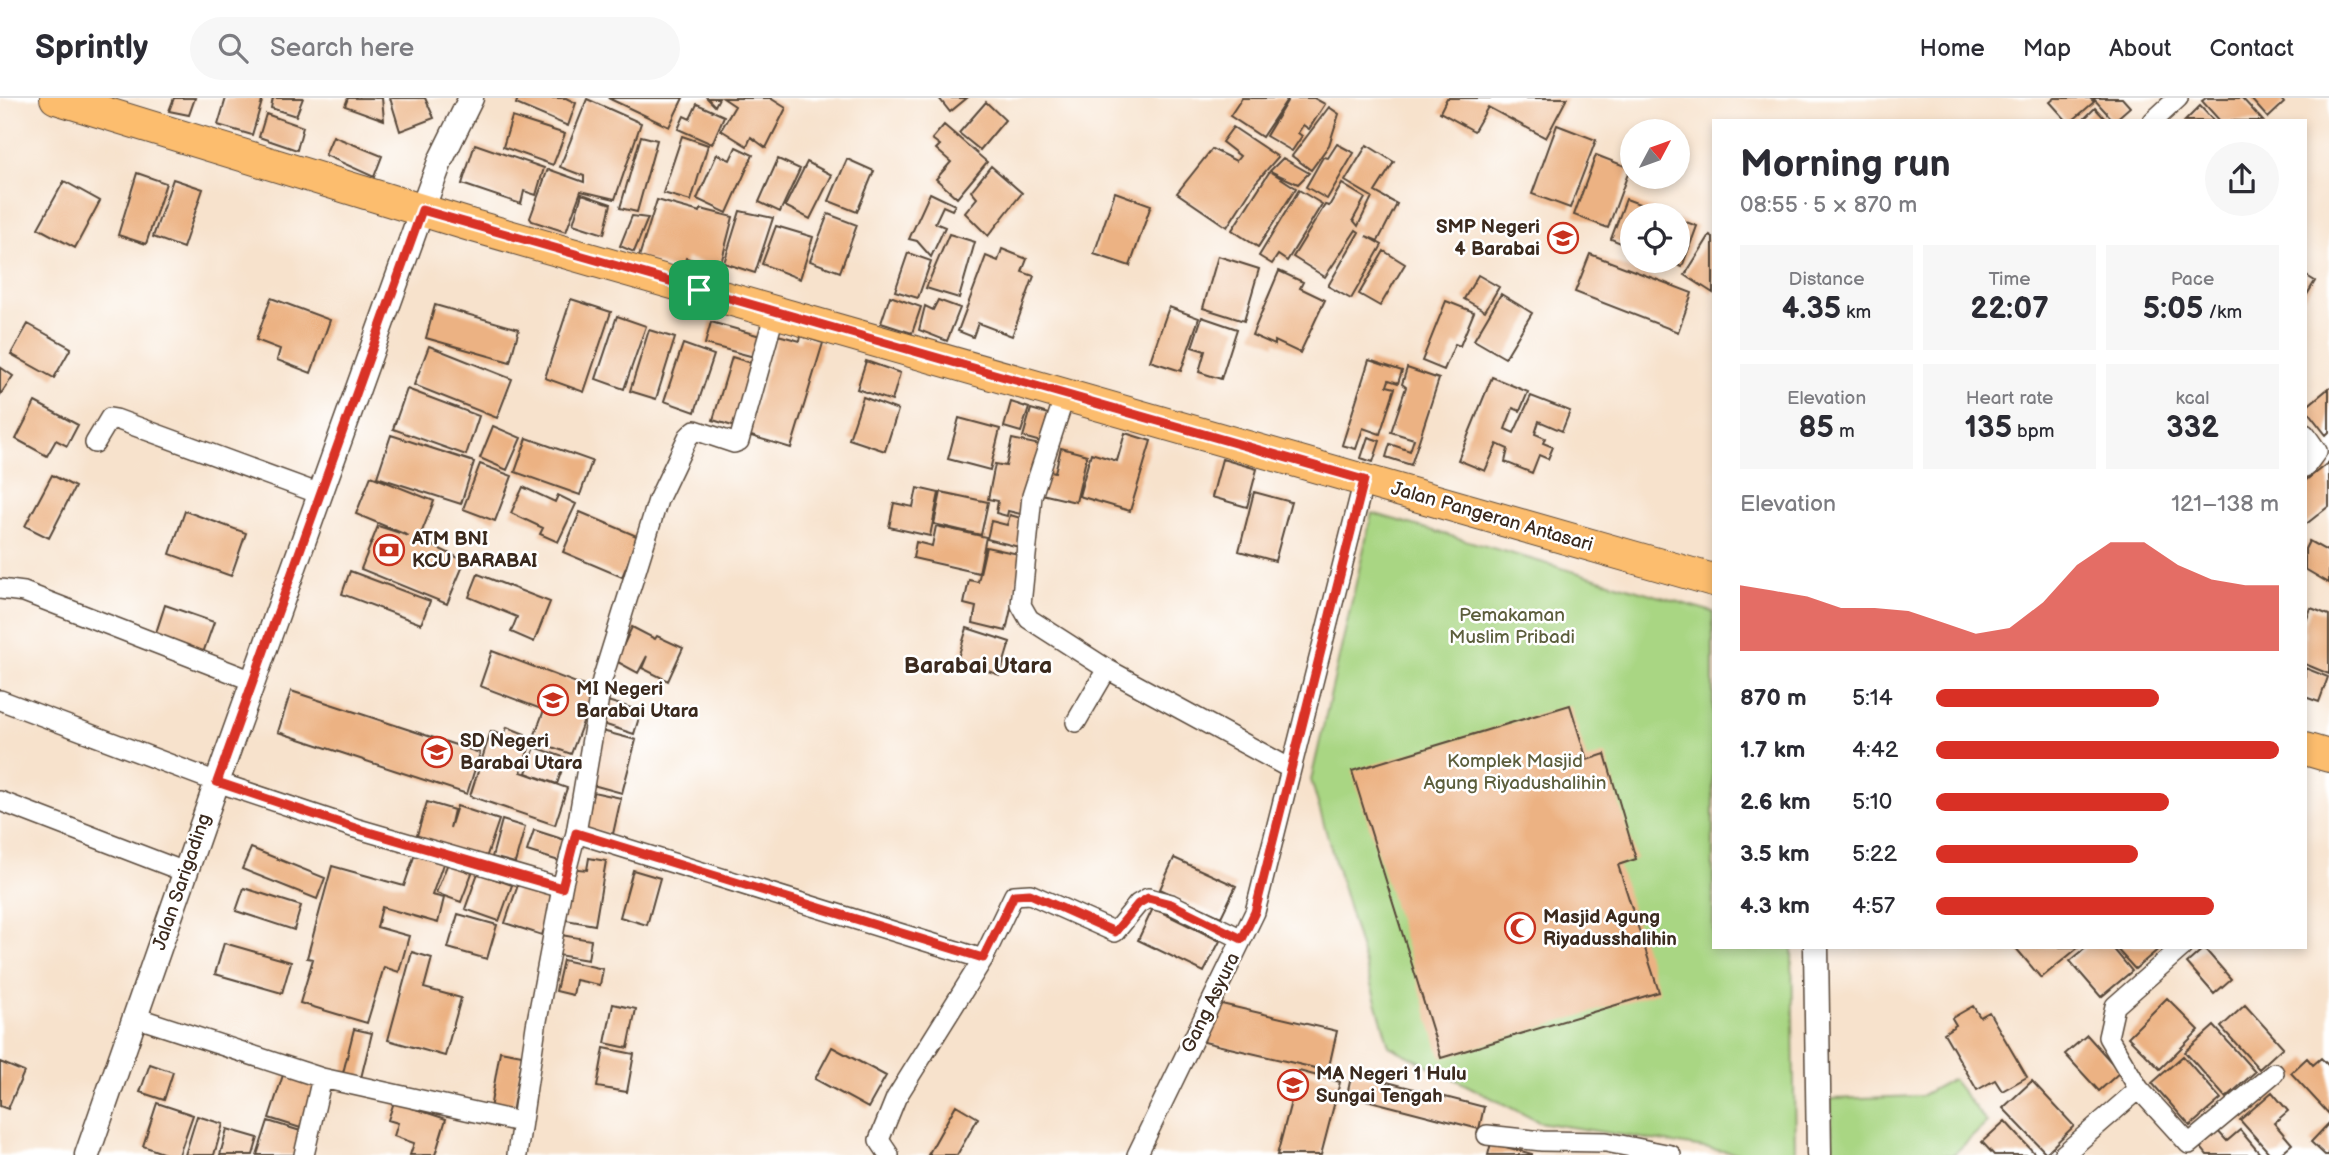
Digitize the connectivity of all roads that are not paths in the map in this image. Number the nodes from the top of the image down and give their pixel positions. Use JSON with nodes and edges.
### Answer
{"nodes":[{"id":1,"x":56,"y":98,"type":"edge"},
{"id":2,"x":471,"y":98,"type":"edge"},
{"id":3,"x":2178,"y":98,"type":"edge"},
{"id":4,"x":2155,"y":119,"type":"edge"},
{"id":5,"x":422,"y":210,"type":"junction"},
{"id":6,"x":775,"y":312,"type":"junction"},
{"id":7,"x":1065,"y":395,"type":"junction"},
{"id":8,"x":2307,"y":438,"type":"edge"},
{"id":9,"x":95,"y":443,"type":"dead end"},
{"id":10,"x":2307,"y":464,"type":"edge"},
{"id":11,"x":1364,"y":480,"type":"junction"},
{"id":12,"x":320,"y":494,"type":"junction"},
{"id":13,"x":1712,"y":580,"type":"edge"},
{"id":14,"x":3,"y":594,"type":"edge"},
{"id":15,"x":1107,"y":669,"type":"junction"},
{"id":16,"x":253,"y":681,"type":"junction"},
{"id":17,"x":0,"y":701,"type":"edge"},
{"id":18,"x":1076,"y":722,"type":"dead end"},
{"id":19,"x":2307,"y":750,"type":"edge"},
{"id":20,"x":2329,"y":756,"type":"edge"},
{"id":21,"x":1291,"y":769,"type":"junction"},
{"id":22,"x":217,"y":782,"type":"junction"},
{"id":23,"x":0,"y":801,"type":"edge"},
{"id":24,"x":576,"y":833,"type":"junction"},
{"id":25,"x":186,"y":872,"type":"junction"},
{"id":26,"x":562,"y":888,"type":"junction"},
{"id":27,"x":1242,"y":939,"type":"junction"},
{"id":28,"x":1816,"y":949,"type":"edge"},
{"id":29,"x":2180,"y":949,"type":"edge"},
{"id":30,"x":983,"y":958,"type":"junction"},
{"id":31,"x":135,"y":1017,"type":"junction"},
{"id":32,"x":2274,"y":1073,"type":"dead end"},
{"id":33,"x":323,"y":1078,"type":"junction"},
{"id":34,"x":2139,"y":1089,"type":"junction"},
{"id":35,"x":520,"y":1122,"type":"junction"},
{"id":36,"x":1487,"y":1135,"type":"dead end"},
{"id":37,"x":1604,"y":1148,"type":"edge"},
{"id":38,"x":2192,"y":1150,"type":"edge"},
{"id":39,"x":87,"y":1155,"type":"edge"},
{"id":40,"x":304,"y":1155,"type":"edge"},
{"id":41,"x":516,"y":1155,"type":"edge"},
{"id":42,"x":889,"y":1155,"type":"edge"},
{"id":43,"x":1137,"y":1155,"type":"edge"},
{"id":44,"x":1671,"y":1155,"type":"edge"},
{"id":45,"x":1819,"y":1155,"type":"edge"},
{"id":46,"x":2063,"y":1155,"type":"edge"}],
"edges":[{"from":1,"to":5,"type":"main road","name":"Jalan Pangeran Antasari"},
{"from":2,"to":5,"type":"street","name":"Jalan Sarigading"},
{"from":3,"to":4,"type":"street"},
{"from":5,"to":6,"type":"main road","name":"Jalan Pangeran Antasari"},
{"from":5,"to":12,"type":"street","name":"Jalan Sarigading"},
{"from":6,"to":7,"type":"main road","name":"Jalan Pangeran Antasari"},
{"from":6,"to":24,"type":"street"},
{"from":7,"to":11,"type":"main road","name":"Jalan Pangeran Antasari"},
{"from":7,"to":15,"type":"street"},
{"from":8,"to":10,"type":"street"},
{"from":9,"to":12,"type":"street"},
{"from":11,"to":13,"type":"main road","name":"Jalan Pangeran Antasari"},
{"from":11,"to":21,"type":"street","name":"Gang Asyura"},
{"from":12,"to":16,"type":"street","name":"Jalan Sarigading"},
{"from":14,"to":16,"type":"street"},
{"from":15,"to":18,"type":"street"},
{"from":15,"to":21,"type":"street"},
{"from":16,"to":22,"type":"street","name":"Jalan Sarigading"},
{"from":17,"to":22,"type":"street"},
{"from":19,"to":20,"type":"main road"},
{"from":21,"to":27,"type":"street","name":"Gang Asyura"},
{"from":22,"to":25,"type":"street","name":"Jalan Sarigading"},
{"from":22,"to":26,"type":"street"},
{"from":23,"to":25,"type":"street"},
{"from":24,"to":26,"type":"street"},
{"from":24,"to":30,"type":"street"},
{"from":25,"to":31,"type":"street","name":"Jalan Sarigading"},
{"from":26,"to":35,"type":"street"},
{"from":27,"to":30,"type":"street"},
{"from":27,"to":43,"type":"street","name":"Gang Asyura"},
{"from":28,"to":45,"type":"street"},
{"from":29,"to":34,"type":"street"},
{"from":30,"to":42,"type":"street"},
{"from":31,"to":33,"type":"street"},
{"from":31,"to":39,"type":"street","name":"Jalan Sarigading"},
{"from":32,"to":38,"type":"street"},
{"from":33,"to":35,"type":"street"},
{"from":33,"to":40,"type":"street"},
{"from":34,"to":38,"type":"street"},
{"from":34,"to":46,"type":"street"},
{"from":35,"to":41,"type":"street"},
{"from":36,"to":37,"type":"street"},
{"from":37,"to":44,"type":"street"}]}
